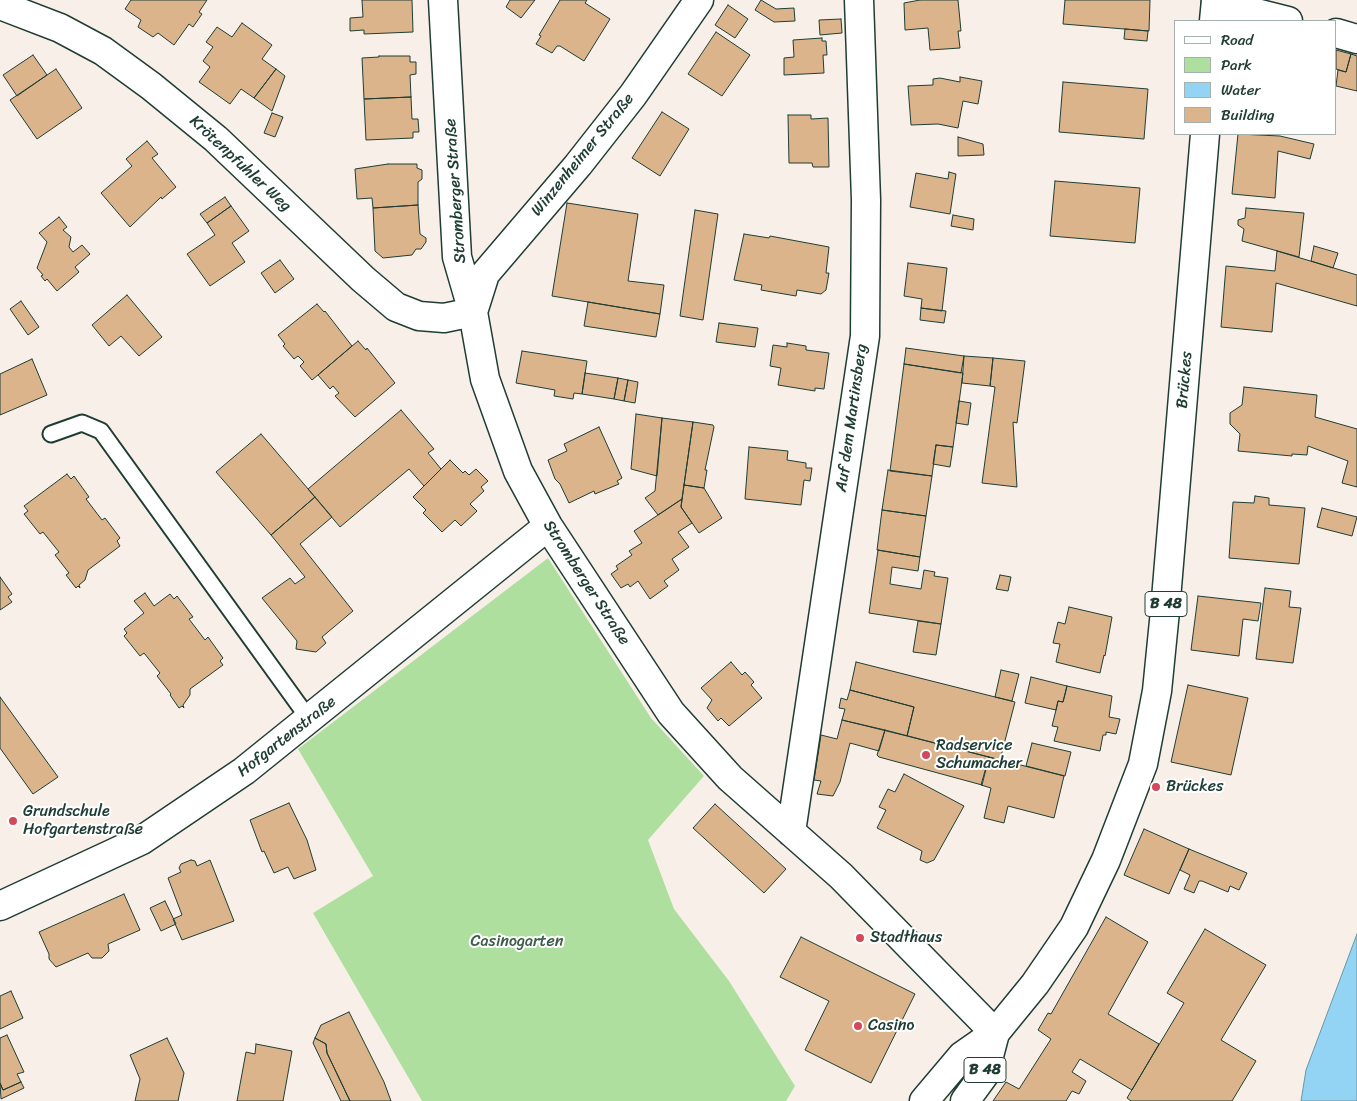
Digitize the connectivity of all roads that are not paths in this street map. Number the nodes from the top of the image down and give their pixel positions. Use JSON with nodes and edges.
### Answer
{"nodes":[{"id":1,"x":443,"y":0,"type":"edge"},
{"id":2,"x":699,"y":0,"type":"edge"},
{"id":3,"x":859,"y":0,"type":"edge"},
{"id":4,"x":0,"y":5,"type":"edge"},
{"id":5,"x":1215,"y":8,"type":"edge"},
{"id":6,"x":1282,"y":20,"type":"edge"},
{"id":7,"x":1337,"y":34,"type":"edge"},
{"id":8,"x":1357,"y":39,"type":"edge"},
{"id":9,"x":1205,"y":135,"type":"edge"},
{"id":10,"x":473,"y":312,"type":"junction"},
{"id":11,"x":51,"y":434,"type":"dead end"},
{"id":12,"x":548,"y":526,"type":"junction"},
{"id":13,"x":309,"y":719,"type":"junction"},
{"id":14,"x":791,"y":832,"type":"junction"},
{"id":15,"x":0,"y":906,"type":"edge"},
{"id":16,"x":995,"y":1033,"type":"junction"},
{"id":17,"x":924,"y":1101,"type":"edge"},
{"id":18,"x":965,"y":1101,"type":"edge"}],
"edges":[{"from":1,"to":10,"type":"street","name":"Stromberger Straße"},
{"from":2,"to":10,"type":"street","name":"Winzenheimer Straße"},
{"from":3,"to":14,"type":"street","name":"Auf dem Martinsberg"},
{"from":4,"to":10,"type":"street","name":"Krötenpfuhler Weg"},
{"from":5,"to":6,"type":"street"},
{"from":7,"to":8,"type":"street"},
{"from":9,"to":16,"type":"street","name":"Brückes","number":"B 48"},
{"from":10,"to":12,"type":"street","name":"Stromberger Straße"},
{"from":11,"to":13,"type":"lane"},
{"from":12,"to":13,"type":"street","name":"Hofgartenstraße"},
{"from":12,"to":14,"type":"street","name":"Stromberger Straße"},
{"from":13,"to":15,"type":"street","name":"Hofgartenstraße"},
{"from":14,"to":16,"type":"street","name":"Stromberger Straße"},
{"from":16,"to":17,"type":"street","name":"Brückes"},
{"from":16,"to":18,"type":"street","name":"Brückes","number":"B 48"}]}
